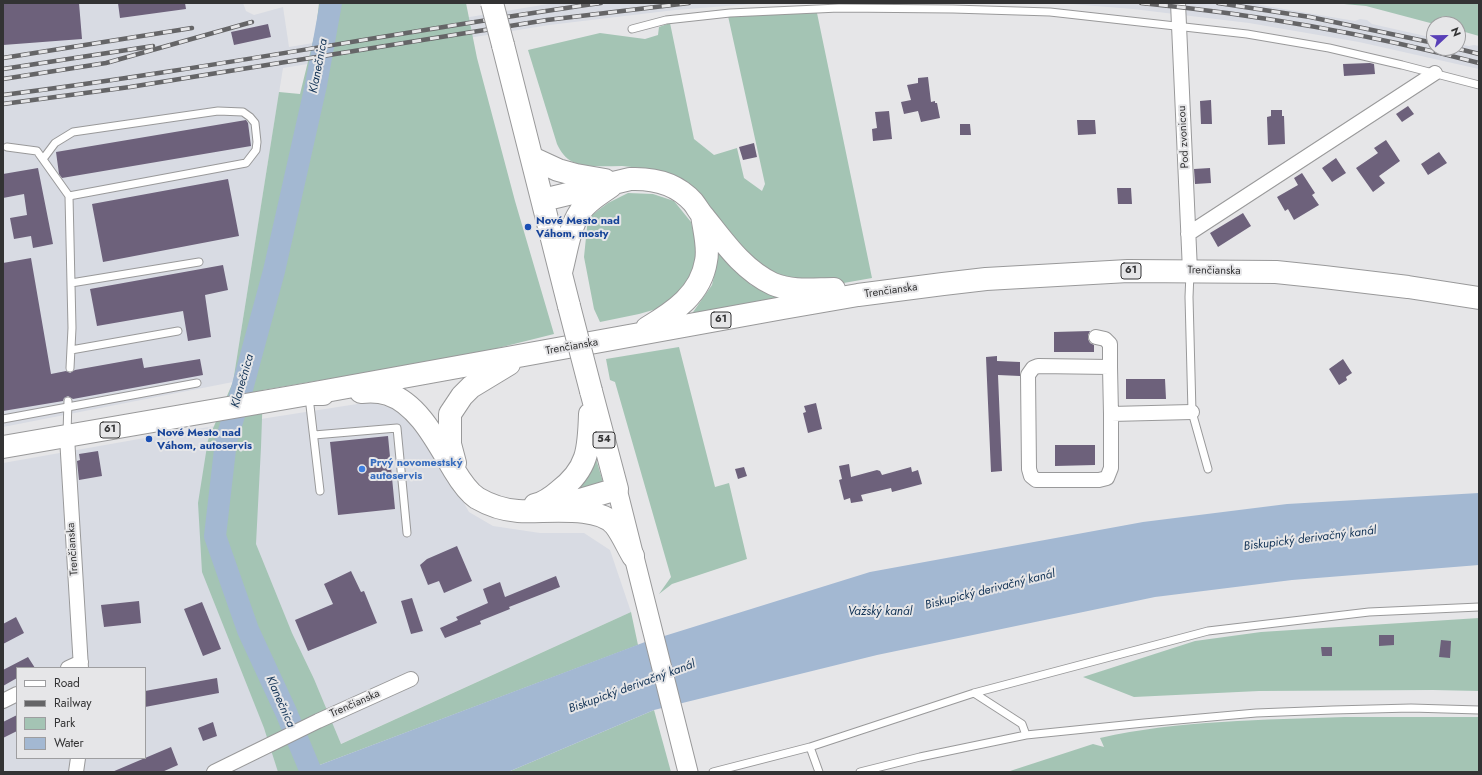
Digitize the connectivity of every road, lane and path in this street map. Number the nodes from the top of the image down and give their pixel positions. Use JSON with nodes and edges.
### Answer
{"nodes":[{"id":1,"x":492,"y":3,"type":"edge"},
{"id":2,"x":1178,"y":3,"type":"edge"},
{"id":3,"x":1179,"y":26,"type":"junction"},
{"id":4,"x":632,"y":29,"type":"dead end"},
{"id":5,"x":1435,"y":73,"type":"junction"},
{"id":6,"x":1479,"y":85,"type":"edge"},
{"id":7,"x":7,"y":147,"type":"dead end"},
{"id":8,"x":532,"y":158,"type":"junction"},
{"id":9,"x":43,"y":159,"type":"junction"},
{"id":10,"x":619,"y":181,"type":"junction"},
{"id":11,"x":69,"y":196,"type":"junction"},
{"id":12,"x":543,"y":200,"type":"junction"},
{"id":13,"x":702,"y":216,"type":"junction"},
{"id":14,"x":1188,"y":234,"type":"junction"},
{"id":15,"x":199,"y":262,"type":"dead end"},
{"id":16,"x":1190,"y":271,"type":"junction"},
{"id":17,"x":561,"y":273,"type":"junction"},
{"id":18,"x":70,"y":283,"type":"junction"},
{"id":19,"x":858,"y":295,"type":"junction"},
{"id":20,"x":1479,"y":298,"type":"edge"},
{"id":21,"x":178,"y":331,"type":"dead end"},
{"id":22,"x":635,"y":335,"type":"junction"},
{"id":23,"x":1096,"y":337,"type":"dead end"},
{"id":24,"x":71,"y":350,"type":"junction"},
{"id":25,"x":525,"y":356,"type":"junction"},
{"id":26,"x":1110,"y":367,"type":"junction"},
{"id":27,"x":70,"y":368,"type":"dead end"},
{"id":28,"x":197,"y":383,"type":"dead end"},
{"id":29,"x":591,"y":391,"type":"junction"},
{"id":30,"x":309,"y":394,"type":"junction"},
{"id":31,"x":68,"y":404,"type":"junction"},
{"id":32,"x":1192,"y":412,"type":"junction"},
{"id":33,"x":1111,"y":414,"type":"junction"},
{"id":34,"x":3,"y":419,"type":"edge"},
{"id":35,"x":314,"y":435,"type":"junction"},
{"id":36,"x":67,"y":437,"type":"junction"},
{"id":37,"x":3,"y":447,"type":"edge"},
{"id":38,"x":1208,"y":470,"type":"dead end"},
{"id":39,"x":459,"y":477,"type":"junction"},
{"id":40,"x":617,"y":489,"type":"junction"},
{"id":41,"x":320,"y":491,"type":"dead end"},
{"id":42,"x":516,"y":511,"type":"junction"},
{"id":43,"x":542,"y":511,"type":"junction"},
{"id":44,"x":407,"y":533,"type":"dead end"},
{"id":45,"x":633,"y":556,"type":"junction"},
{"id":46,"x":1479,"y":607,"type":"edge"},
{"id":47,"x":81,"y":665,"type":"edge"},
{"id":48,"x":410,"y":679,"type":"dead end"},
{"id":49,"x":974,"y":693,"type":"junction"},
{"id":50,"x":16,"y":694,"type":"edge"},
{"id":51,"x":3,"y":701,"type":"edge"},
{"id":52,"x":1479,"y":710,"type":"edge"},
{"id":53,"x":1026,"y":735,"type":"junction"},
{"id":54,"x":810,"y":747,"type":"junction"},
{"id":55,"x":78,"y":759,"type":"edge"},
{"id":56,"x":76,"y":772,"type":"edge"},
{"id":57,"x":214,"y":772,"type":"edge"},
{"id":58,"x":688,"y":772,"type":"edge"},
{"id":59,"x":713,"y":772,"type":"edge"},
{"id":60,"x":819,"y":772,"type":"edge"},
{"id":61,"x":860,"y":772,"type":"edge"}],
"edges":[{"from":1,"to":8,"type":"main road","number":"54","bridge":true},
{"from":2,"to":3,"type":"street","name":"Pod zvonicou"},
{"from":3,"to":4,"type":"lane"},
{"from":3,"to":5,"type":"lane"},
{"from":3,"to":14,"type":"street","name":"Pod zvonicou"},
{"from":5,"to":6,"type":"lane"},
{"from":5,"to":14,"type":"street"},
{"from":7,"to":9,"type":"lane"},
{"from":8,"to":10,"type":"main road"},
{"from":8,"to":12,"type":"main road","number":"54"},
{"from":9,"to":11,"type":"lane"},
{"from":9,"to":11,"type":"lane"},
{"from":10,"to":12,"type":"main road"},
{"from":10,"to":13,"type":"main road"},
{"from":10,"to":17,"type":"main road"},
{"from":11,"to":18,"type":"lane"},
{"from":12,"to":17,"type":"main road","number":"54"},
{"from":13,"to":19,"type":"main road"},
{"from":13,"to":22,"type":"main road"},
{"from":14,"to":16,"type":"street","name":"Pod zvonicou"},
{"from":15,"to":18,"type":"lane"},
{"from":16,"to":19,"type":"main road","name":"Trenčianska","number":"61"},
{"from":16,"to":20,"type":"main road","name":"Trenčianska","number":"61"},
{"from":16,"to":32,"type":"lane"},
{"from":17,"to":29,"type":"main road","number":"54","bridge":true},
{"from":18,"to":24,"type":"lane"},
{"from":19,"to":22,"type":"main road","name":"Trenčianska","number":"61"},
{"from":21,"to":24,"type":"lane"},
{"from":22,"to":25,"type":"main road","name":"Trenčianska","number":"61"},
{"from":23,"to":26,"type":"street"},
{"from":24,"to":27,"type":"lane"},
{"from":25,"to":30,"type":"main road","name":"Trenčianska","number":"61"},
{"from":25,"to":39,"type":"main road"},
{"from":26,"to":33,"type":"street"},
{"from":26,"to":33,"type":"street"},
{"from":28,"to":31,"type":"lane"},
{"from":29,"to":40,"type":"main road","number":"54"},
{"from":29,"to":42,"type":"main road"},
{"from":30,"to":35,"type":"lane"},
{"from":30,"to":36,"type":"main road","number":"61"},
{"from":30,"to":39,"type":"main road"},
{"from":31,"to":34,"type":"lane"},
{"from":31,"to":36,"type":"lane"},
{"from":32,"to":33,"type":"street"},
{"from":32,"to":38,"type":"lane"},
{"from":35,"to":41,"type":"lane"},
{"from":35,"to":44,"type":"lane"},
{"from":36,"to":37,"type":"main road","number":"61"},
{"from":36,"to":47,"type":"street","name":"Trenčianska"},
{"from":39,"to":42,"type":"main road"},
{"from":40,"to":43,"type":"main road"},
{"from":40,"to":45,"type":"main road"},
{"from":42,"to":43,"type":"main road"},
{"from":43,"to":45,"type":"main road"},
{"from":45,"to":58,"type":"main road"},
{"from":46,"to":49,"type":"lane"},
{"from":48,"to":57,"type":"street","name":"Trenčianska"},
{"from":49,"to":53,"type":"lane"},
{"from":49,"to":54,"type":"lane"},
{"from":50,"to":51,"type":"street"},
{"from":52,"to":53,"type":"lane"},
{"from":53,"to":61,"type":"lane"},
{"from":54,"to":59,"type":"lane"},
{"from":54,"to":60,"type":"lane"},
{"from":55,"to":56,"type":"street"}]}
